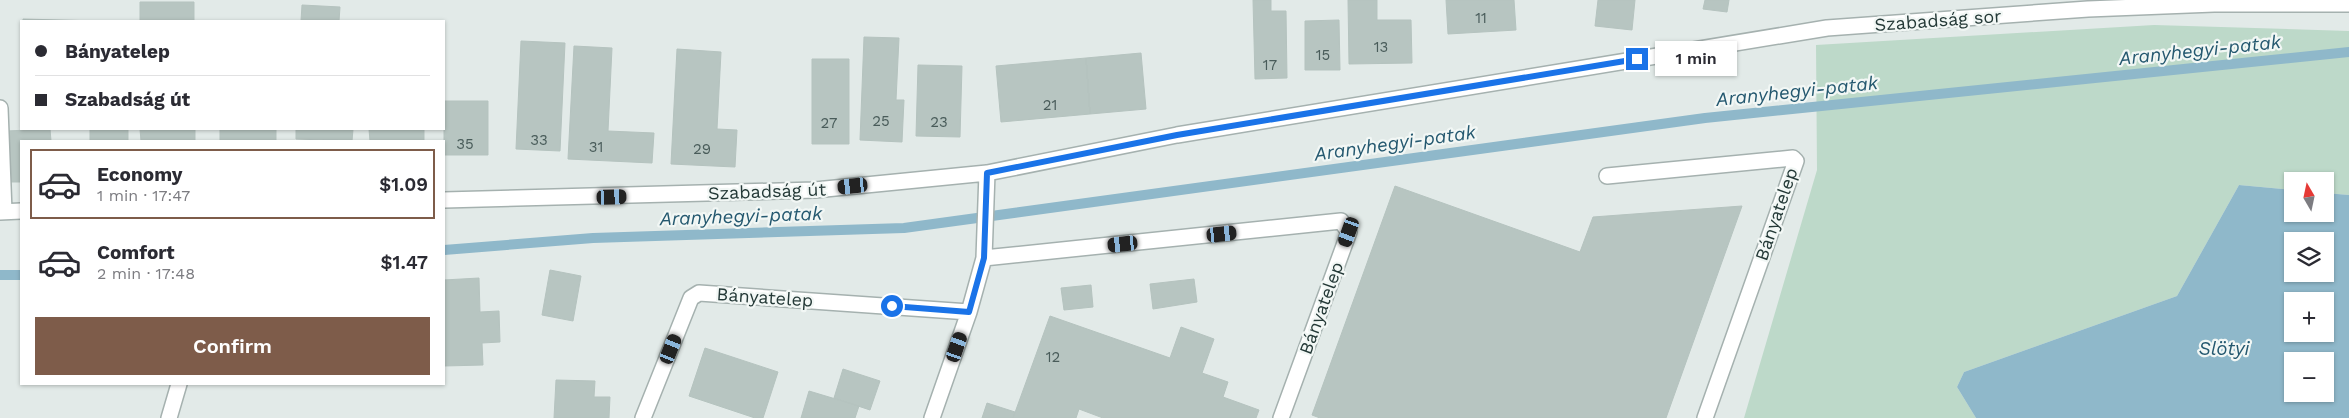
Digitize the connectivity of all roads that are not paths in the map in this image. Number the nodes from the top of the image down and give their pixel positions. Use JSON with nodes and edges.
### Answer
{"nodes":[{"id":1,"x":2349,"y":4,"type":"edge"},
{"id":2,"x":1827,"y":28,"type":"joint"},
{"id":3,"x":0,"y":108,"type":"edge"},
{"id":4,"x":1607,"y":176,"type":"dead end"},
{"id":5,"x":986,"y":177,"type":"junction"},
{"id":6,"x":445,"y":200,"type":"edge"},
{"id":7,"x":20,"y":211,"type":"edge"},
{"id":8,"x":2,"y":212,"type":"edge"},
{"id":9,"x":984,"y":251,"type":"junction"},
{"id":10,"x":969,"y":312,"type":"junction"},
{"id":11,"x":179,"y":385,"type":"edge"},
{"id":12,"x":169,"y":418,"type":"edge"},
{"id":13,"x":643,"y":418,"type":"edge"},
{"id":14,"x":932,"y":418,"type":"edge"},
{"id":15,"x":1281,"y":418,"type":"edge"},
{"id":16,"x":1704,"y":418,"type":"edge"}],
"edges":[{"from":1,"to":2,"type":"street","name":"Szabadság sor"},
{"from":2,"to":5,"type":"street","name":"Szabadság út"},
{"from":3,"to":8,"type":"street"},
{"from":4,"to":16,"type":"street","name":"Bányatelep"},
{"from":5,"to":6,"type":"street","name":"Szabadság út"},
{"from":5,"to":9,"type":"street"},
{"from":7,"to":8,"type":"street"},
{"from":9,"to":10,"type":"street"},
{"from":9,"to":15,"type":"street","name":"Bányatelep"},
{"from":10,"to":13,"type":"street","name":"Bányatelep"},
{"from":10,"to":14,"type":"street"},
{"from":11,"to":12,"type":"street"}]}
